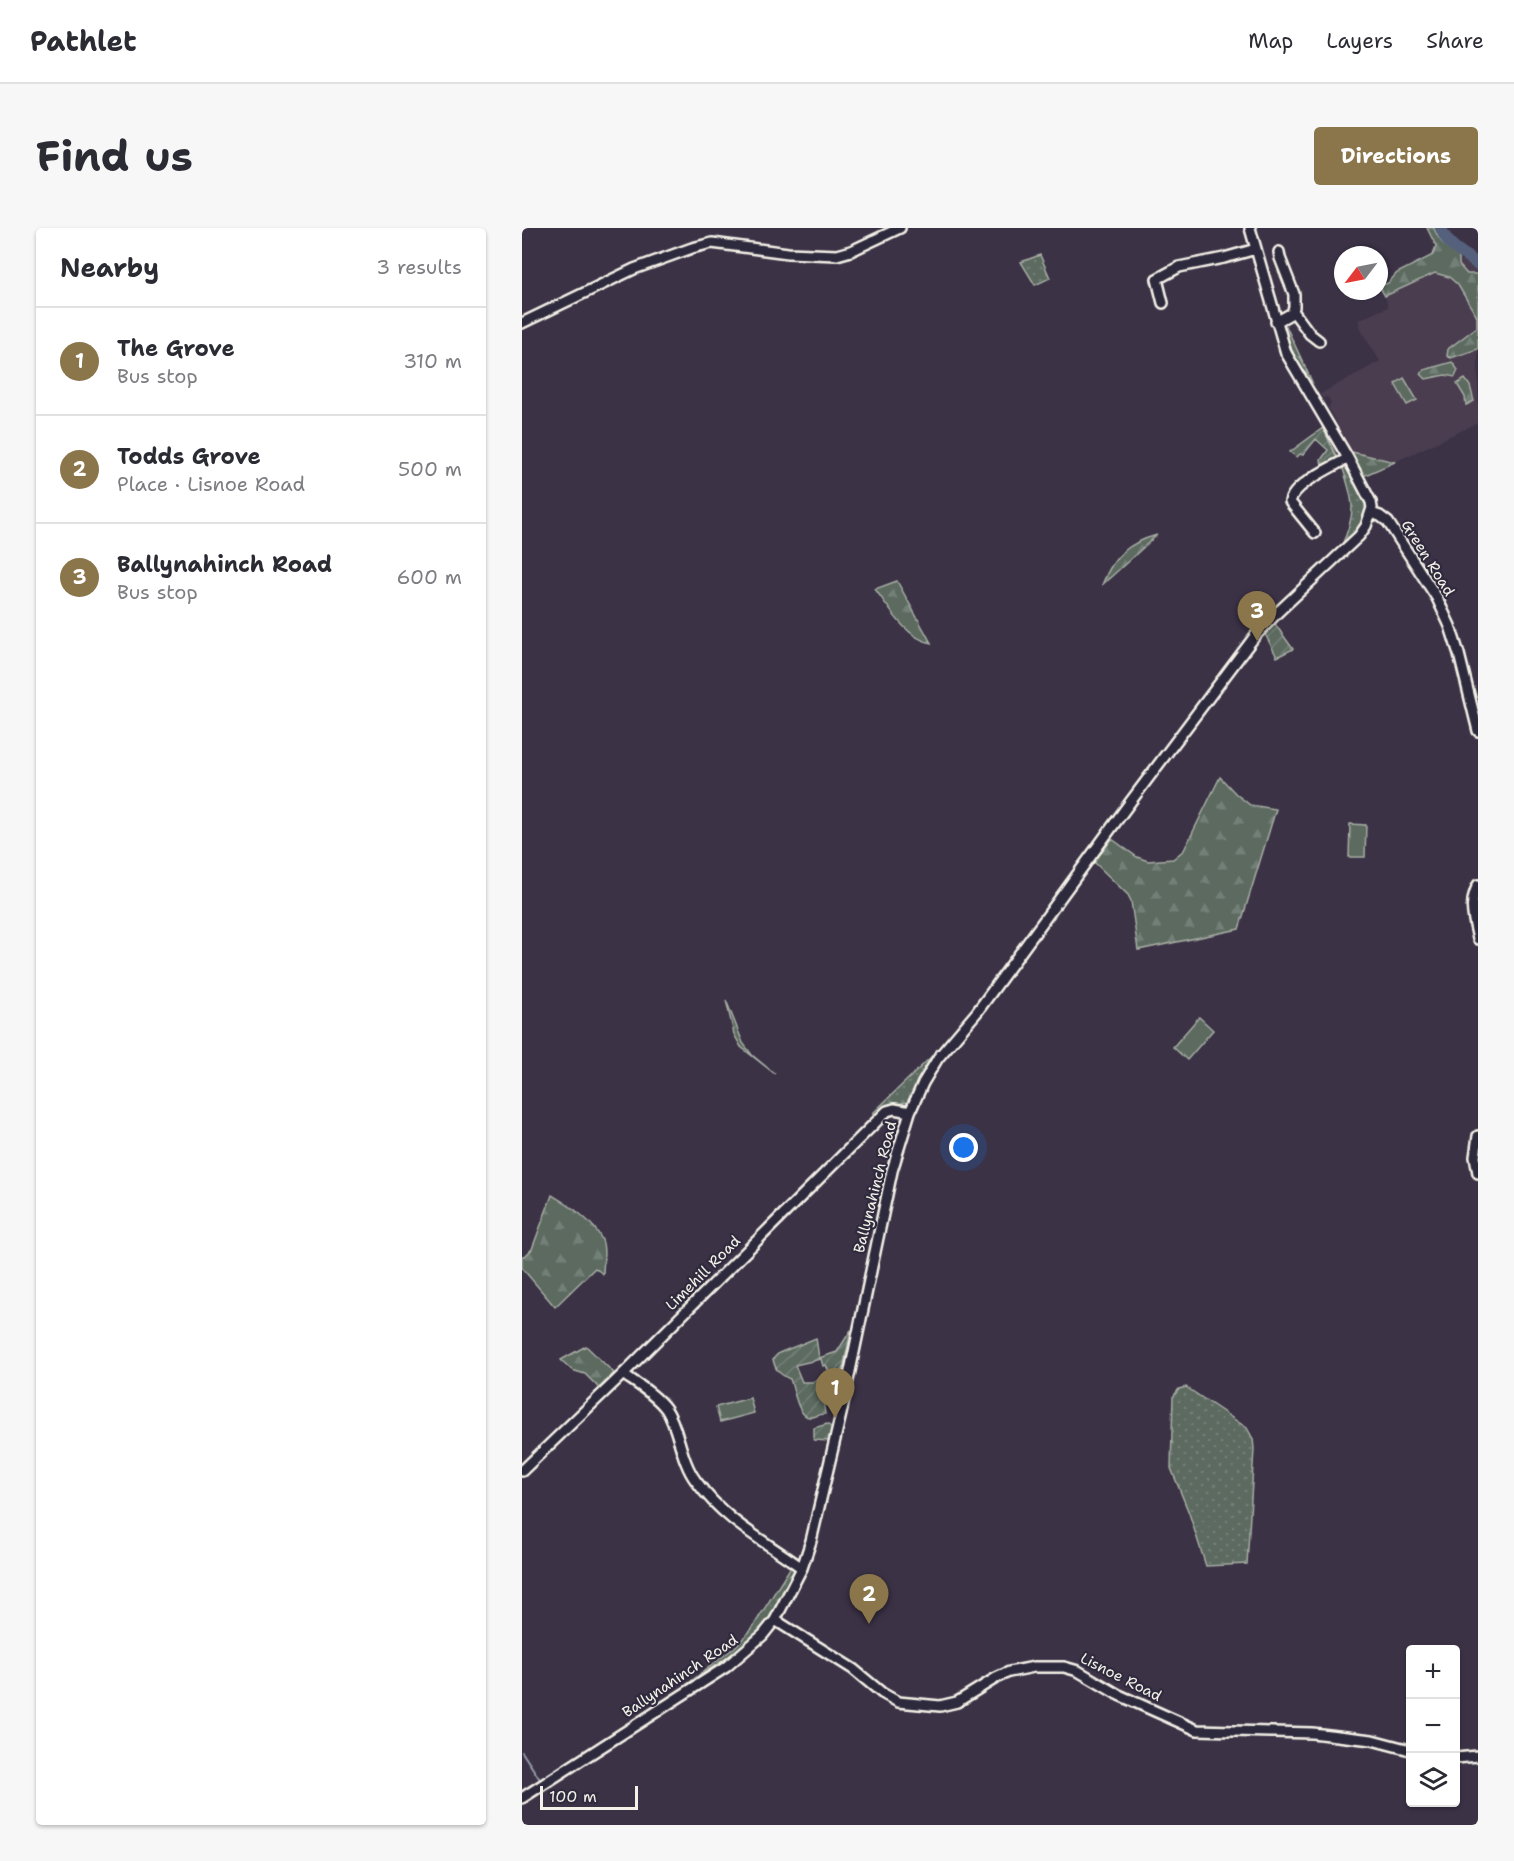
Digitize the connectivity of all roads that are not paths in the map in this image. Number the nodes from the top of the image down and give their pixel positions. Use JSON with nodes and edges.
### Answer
{"nodes":[{"id":1,"x":900,"y":228,"type":"edge"},
{"id":2,"x":1250,"y":228,"type":"edge"},
{"id":3,"x":1256,"y":249,"type":"junction"},
{"id":4,"x":1279,"y":252,"type":"dead end"},
{"id":5,"x":1163,"y":303,"type":"dead end"},
{"id":6,"x":1293,"y":311,"type":"junction"},
{"id":7,"x":1276,"y":322,"type":"junction"},
{"id":8,"x":522,"y":323,"type":"edge"},
{"id":9,"x":1319,"y":341,"type":"dead end"},
{"id":10,"x":1348,"y":458,"type":"junction"},
{"id":11,"x":1371,"y":513,"type":"junction"},
{"id":12,"x":1314,"y":526,"type":"dead end"},
{"id":13,"x":1478,"y":731,"type":"edge"},
{"id":14,"x":1478,"y":885,"type":"edge"},
{"id":15,"x":1478,"y":939,"type":"edge"},
{"id":16,"x":910,"y":1112,"type":"junction"},
{"id":17,"x":1478,"y":1136,"type":"edge"},
{"id":18,"x":1478,"y":1173,"type":"edge"},
{"id":19,"x":624,"y":1374,"type":"junction"},
{"id":20,"x":522,"y":1472,"type":"edge"},
{"id":21,"x":802,"y":1568,"type":"junction"},
{"id":22,"x":775,"y":1620,"type":"junction"},
{"id":23,"x":1406,"y":1749,"type":"edge"},
{"id":24,"x":1478,"y":1756,"type":"edge"},
{"id":25,"x":1460,"y":1758,"type":"edge"},
{"id":26,"x":522,"y":1798,"type":"edge"}],
"edges":[{"from":1,"to":8,"type":"street"},
{"from":2,"to":3,"type":"street"},
{"from":3,"to":5,"type":"street"},
{"from":3,"to":7,"type":"street"},
{"from":4,"to":6,"type":"street"},
{"from":6,"to":7,"type":"street"},
{"from":6,"to":9,"type":"street"},
{"from":7,"to":10,"type":"street"},
{"from":10,"to":11,"type":"street"},
{"from":10,"to":12,"type":"street"},
{"from":11,"to":13,"type":"street","name":"Green Road"},
{"from":11,"to":16,"type":"street","name":"Ballynahinch Road"},
{"from":14,"to":15,"type":"street"},
{"from":16,"to":19,"type":"street","name":"Limehill Road"},
{"from":16,"to":21,"type":"street","name":"Ballynahinch Road"},
{"from":17,"to":18,"type":"street"},
{"from":19,"to":20,"type":"street","name":"Limehill Road"},
{"from":19,"to":21,"type":"street"},
{"from":21,"to":22,"type":"street","name":"Ballynahinch Road"},
{"from":22,"to":23,"type":"street","name":"Lisnoe Road"},
{"from":22,"to":26,"type":"street","name":"Ballynahinch Road"},
{"from":24,"to":25,"type":"street"}]}
